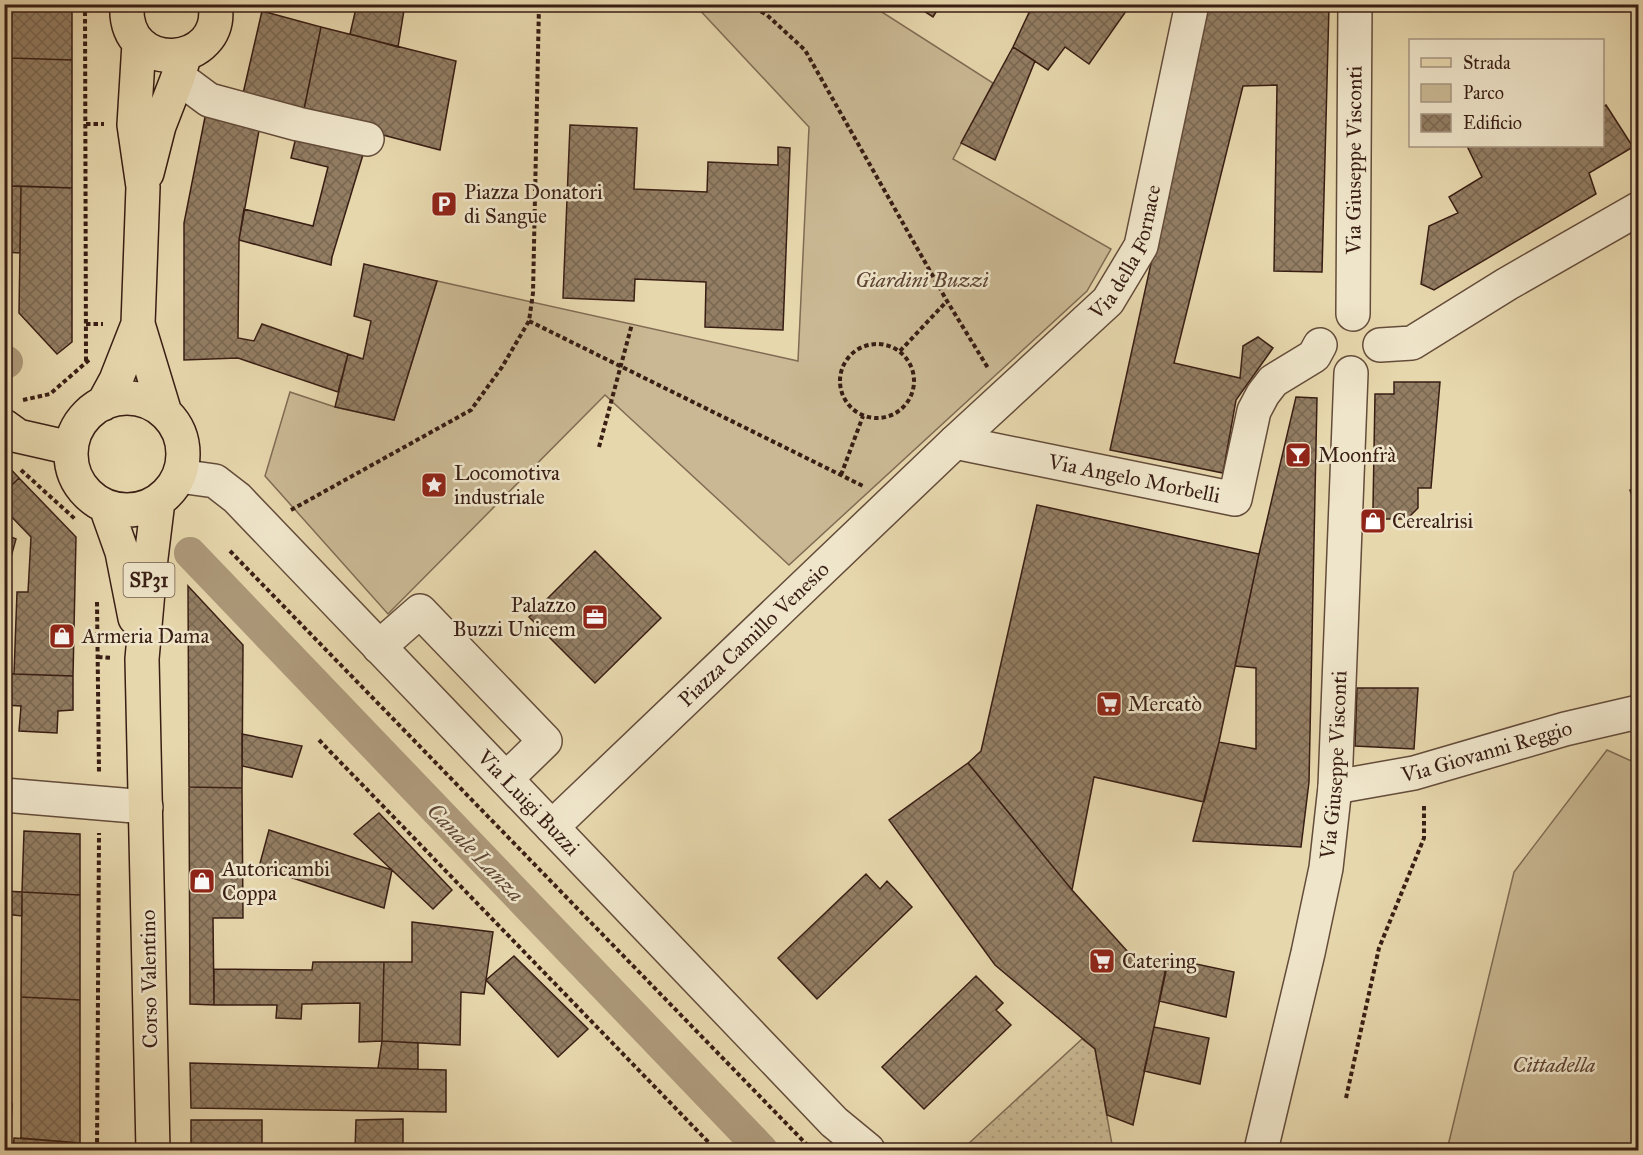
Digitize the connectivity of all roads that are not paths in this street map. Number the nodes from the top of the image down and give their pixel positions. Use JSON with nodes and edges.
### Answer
{"nodes":[{"id":1,"x":127,"y":4,"type":"edge"},
{"id":2,"x":1192,"y":4,"type":"edge"},
{"id":3,"x":1355,"y":4,"type":"edge"},
{"id":4,"x":222,"y":10,"type":"edge"},
{"id":5,"x":139,"y":43,"type":"junction"},
{"id":6,"x":182,"y":66,"type":"junction"},
{"id":7,"x":367,"y":139,"type":"dead end"},
{"id":8,"x":143,"y":187,"type":"junction"},
{"id":9,"x":1638,"y":209,"type":"edge"},
{"id":10,"x":1353,"y":314,"type":"junction"},
{"id":11,"x":138,"y":324,"type":"junction"},
{"id":12,"x":1320,"y":345,"type":"junction"},
{"id":13,"x":1380,"y":345,"type":"junction"},
{"id":14,"x":1351,"y":373,"type":"junction"},
{"id":15,"x":103,"y":404,"type":"junction"},
{"id":16,"x":165,"y":413,"type":"junction"},
{"id":17,"x":12,"y":414,"type":"edge"},
{"id":18,"x":955,"y":442,"type":"junction"},
{"id":19,"x":71,"y":448,"type":"junction"},
{"id":20,"x":179,"y":476,"type":"junction"},
{"id":21,"x":158,"y":501,"type":"junction"},
{"id":22,"x":106,"y":507,"type":"junction"},
{"id":23,"x":380,"y":647,"type":"junction"},
{"id":24,"x":142,"y":659,"type":"junction"},
{"id":25,"x":1638,"y":712,"type":"edge"},
{"id":26,"x":506,"y":779,"type":"junction"},
{"id":27,"x":1335,"y":787,"type":"junction"},
{"id":28,"x":4,"y":795,"type":"edge"},
{"id":29,"x":146,"y":807,"type":"junction"},
{"id":30,"x":552,"y":827,"type":"junction"},
{"id":31,"x":153,"y":1150,"type":"edge"},
{"id":32,"x":868,"y":1150,"type":"edge"},
{"id":33,"x":1261,"y":1150,"type":"edge"}],
"edges":[{"from":1,"to":5,"type":"main road"},
{"from":2,"to":18,"type":"street","name":"Via della Fornace"},
{"from":3,"to":10,"type":"street","name":"Via Giuseppe Visconti"},
{"from":4,"to":6,"type":"main road"},
{"from":5,"to":6,"type":"main road"},
{"from":5,"to":8,"type":"main road"},
{"from":6,"to":7,"type":"street"},
{"from":6,"to":8,"type":"main road"},
{"from":8,"to":11,"type":"main road"},
{"from":9,"to":13,"type":"street"},
{"from":10,"to":12,"type":"street"},
{"from":10,"to":13,"type":"street"},
{"from":11,"to":15,"type":"main road"},
{"from":11,"to":16,"type":"main road"},
{"from":12,"to":14,"type":"street"},
{"from":12,"to":18,"type":"street","name":"Via Angelo Morbelli"},
{"from":13,"to":14,"type":"street"},
{"from":14,"to":27,"type":"street","name":"Via Giuseppe Visconti"},
{"from":15,"to":16,"type":"main road"},
{"from":15,"to":19,"type":"main road"},
{"from":16,"to":20,"type":"main road"},
{"from":17,"to":19,"type":"main road"},
{"from":18,"to":30,"type":"street","name":"Piazza Camillo Venesio"},
{"from":19,"to":22,"type":"main road"},
{"from":20,"to":21,"type":"main road"},
{"from":20,"to":23,"type":"street","name":"Via Luigi Buzzi"},
{"from":21,"to":22,"type":"main road"},
{"from":21,"to":24,"type":"main road","name":"Corso Valentino","number":"SP31"},
{"from":22,"to":24,"type":"main road","name":"Corso Valentino"},
{"from":23,"to":26,"type":"street","name":"Via Luigi Buzzi"},
{"from":23,"to":26,"type":"street"},
{"from":24,"to":29,"type":"main road","name":"Corso Valentino"},
{"from":25,"to":27,"type":"street","name":"Via Giovanni Reggio"},
{"from":26,"to":30,"type":"street","name":"Via Luigi Buzzi"},
{"from":27,"to":33,"type":"street","name":"Via Giuseppe Visconti"},
{"from":28,"to":29,"type":"street"},
{"from":29,"to":31,"type":"main road","name":"Corso Valentino"},
{"from":30,"to":32,"type":"street","name":"Via Luigi Buzzi"}]}
